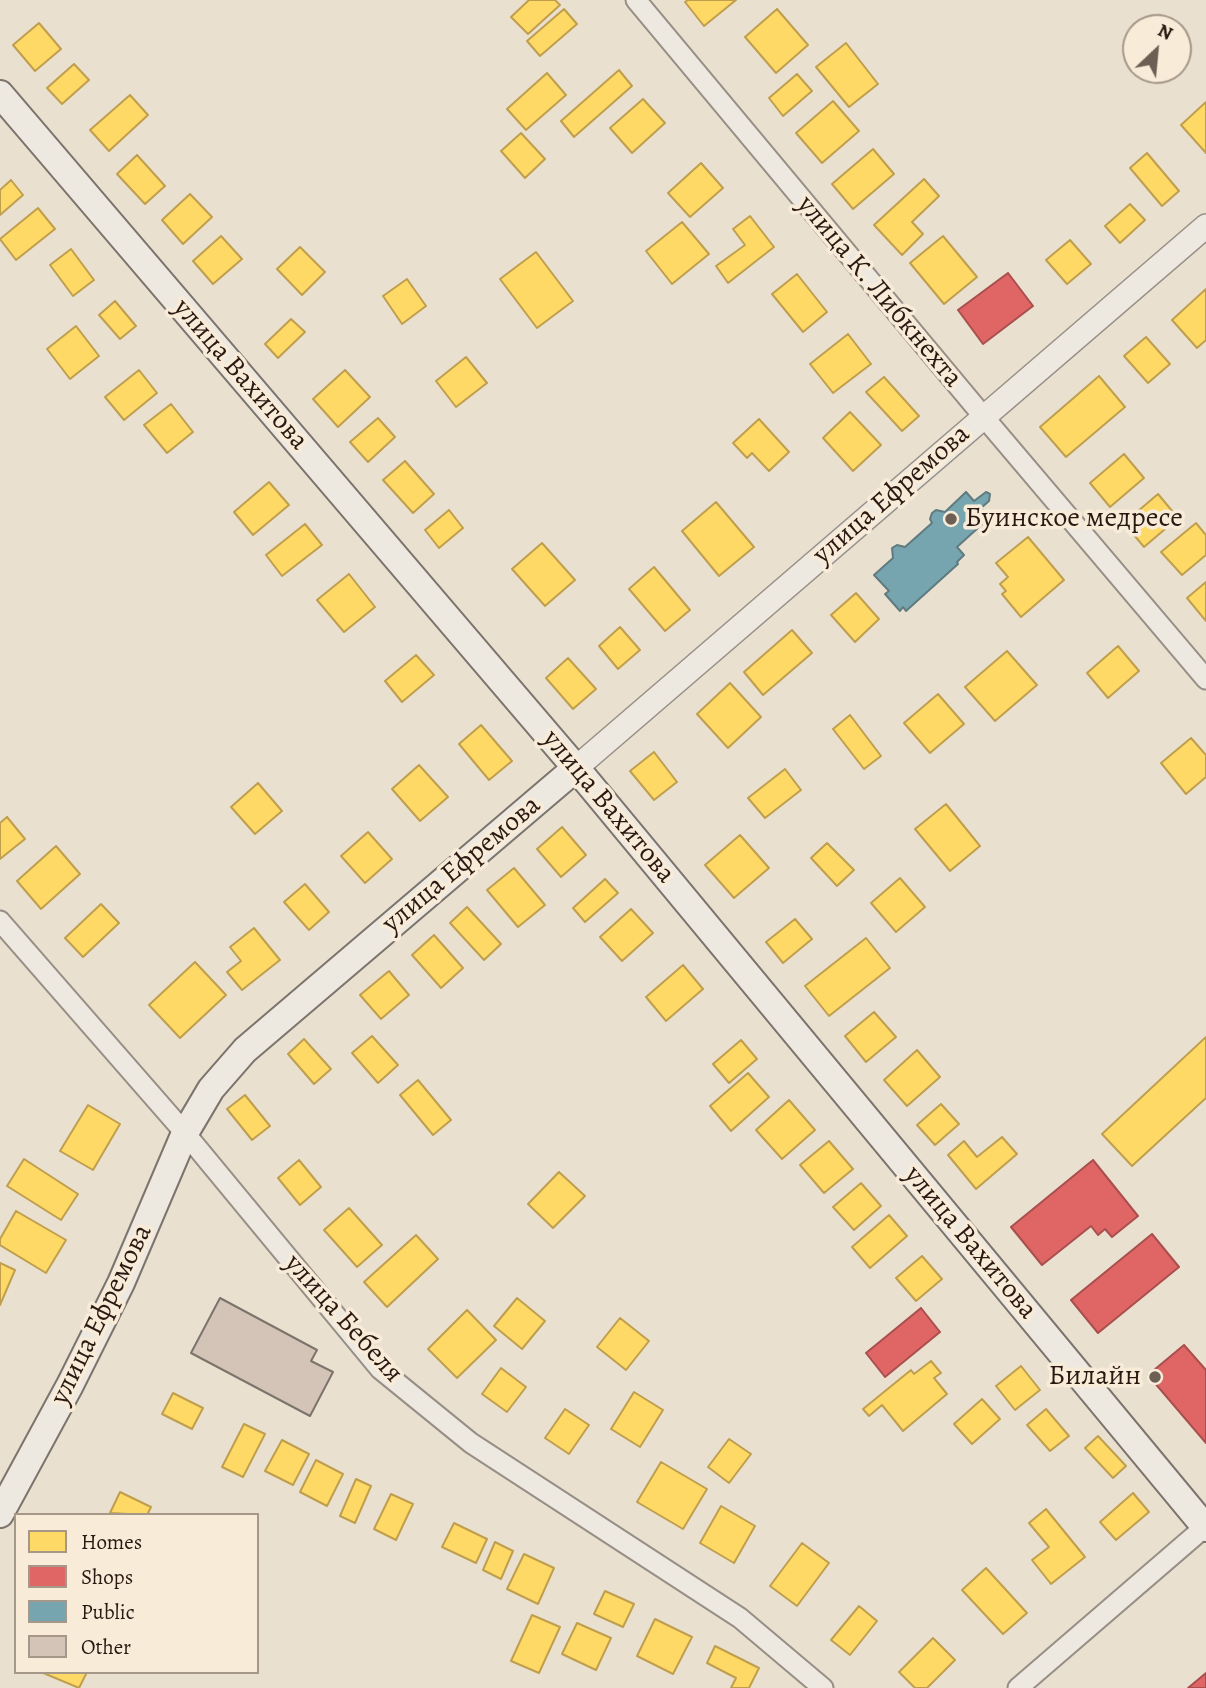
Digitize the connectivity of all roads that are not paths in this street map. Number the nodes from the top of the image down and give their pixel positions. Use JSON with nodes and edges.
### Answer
{"nodes":[{"id":1,"x":636,"y":0,"type":"edge"},
{"id":2,"x":0,"y":94,"type":"edge"},
{"id":3,"x":1206,"y":226,"type":"edge"},
{"id":4,"x":983,"y":416,"type":"junction"},
{"id":5,"x":1206,"y":679,"type":"edge"},
{"id":6,"x":576,"y":768,"type":"junction"},
{"id":7,"x":0,"y":921,"type":"edge"},
{"id":8,"x":185,"y":1133,"type":"junction"},
{"id":9,"x":0,"y":1514,"type":"edge"},
{"id":10,"x":1206,"y":1527,"type":"edge"},
{"id":11,"x":823,"y":1688,"type":"edge"},
{"id":12,"x":1018,"y":1688,"type":"edge"}],
"edges":[{"from":1,"to":4,"type":"street","name":"улица К. Либкнехта"},
{"from":2,"to":6,"type":"main road","name":"улица Вахитова"},
{"from":3,"to":4,"type":"street","name":"улица Ефремова"},
{"from":4,"to":5,"type":"street","name":"улица К. Либкнехта"},
{"from":4,"to":6,"type":"street","name":"улица Ефремова"},
{"from":6,"to":8,"type":"main road","name":"улица Ефремова"},
{"from":6,"to":10,"type":"main road","name":"улица Вахитова"},
{"from":7,"to":8,"type":"street","name":"улица Бебеля"},
{"from":8,"to":9,"type":"main road","name":"улица Ефремова"},
{"from":8,"to":11,"type":"street","name":"улица Бебеля"},
{"from":10,"to":12,"type":"street"}]}
